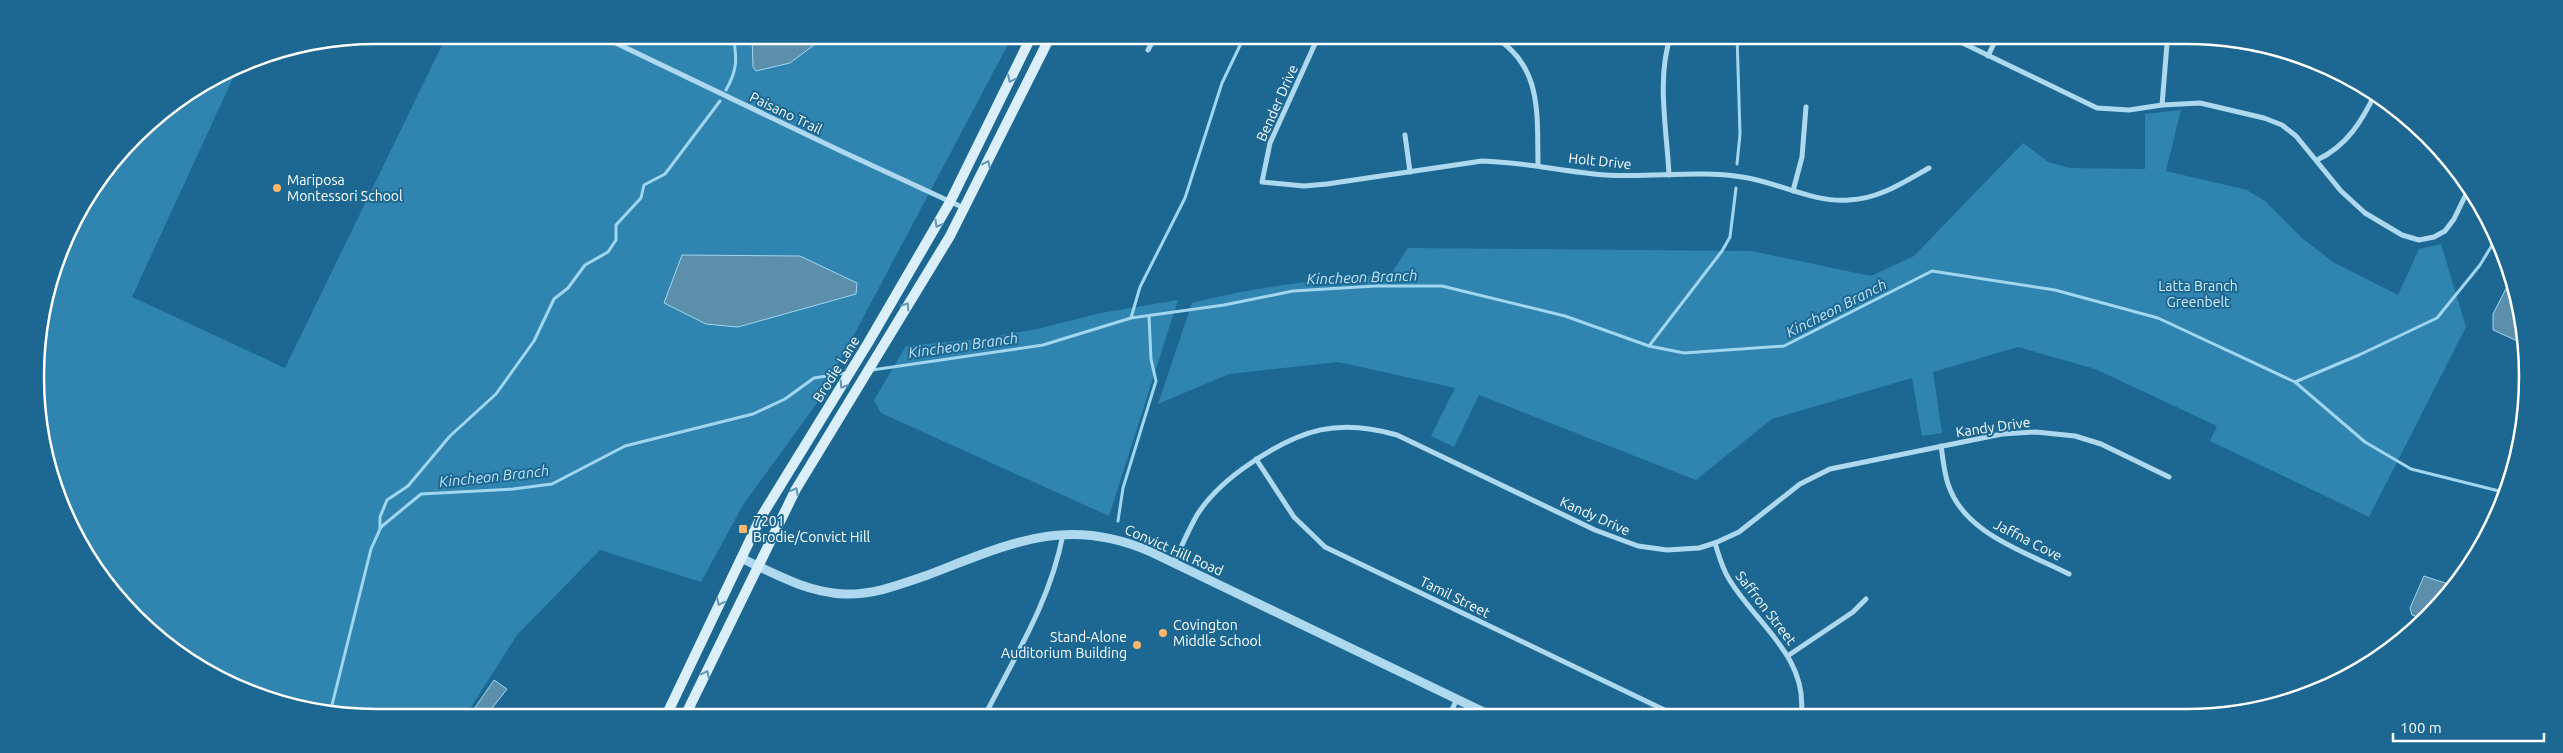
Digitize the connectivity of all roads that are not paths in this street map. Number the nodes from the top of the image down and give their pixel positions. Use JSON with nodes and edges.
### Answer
{"nodes":[{"id":1,"x":618,"y":44,"type":"edge"},
{"id":2,"x":1028,"y":44,"type":"edge"},
{"id":3,"x":1047,"y":44,"type":"edge"},
{"id":4,"x":1151,"y":44,"type":"edge"},
{"id":5,"x":1315,"y":44,"type":"edge"},
{"id":6,"x":1505,"y":44,"type":"edge"},
{"id":7,"x":1668,"y":44,"type":"edge"},
{"id":8,"x":1964,"y":44,"type":"edge"},
{"id":9,"x":1994,"y":44,"type":"edge"},
{"id":10,"x":2167,"y":44,"type":"dead end"},
{"id":11,"x":1148,"y":50,"type":"dead end"},
{"id":12,"x":1988,"y":56,"type":"junction"},
{"id":13,"x":2372,"y":100,"type":"edge"},
{"id":14,"x":2162,"y":105,"type":"junction"},
{"id":15,"x":1806,"y":107,"type":"dead end"},
{"id":16,"x":1405,"y":135,"type":"dead end"},
{"id":17,"x":2317,"y":160,"type":"junction"},
{"id":18,"x":1538,"y":165,"type":"junction"},
{"id":19,"x":1929,"y":168,"type":"dead end"},
{"id":20,"x":1410,"y":172,"type":"junction"},
{"id":21,"x":1669,"y":175,"type":"junction"},
{"id":22,"x":1262,"y":182,"type":"joint"},
{"id":23,"x":1793,"y":191,"type":"junction"},
{"id":24,"x":2465,"y":196,"type":"edge"},
{"id":25,"x":950,"y":202,"type":"junction"},
{"id":26,"x":966,"y":208,"type":"junction"},
{"id":27,"x":1941,"y":446,"type":"junction"},
{"id":28,"x":1256,"y":459,"type":"junction"},
{"id":29,"x":2169,"y":477,"type":"dead end"},
{"id":30,"x":1063,"y":534,"type":"junction"},
{"id":31,"x":1715,"y":543,"type":"junction"},
{"id":32,"x":741,"y":558,"type":"junction"},
{"id":33,"x":1174,"y":564,"type":"junction"},
{"id":34,"x":757,"y":566,"type":"junction"},
{"id":35,"x":2069,"y":574,"type":"dead end"},
{"id":36,"x":1866,"y":599,"type":"dead end"},
{"id":37,"x":1788,"y":655,"type":"junction"},
{"id":38,"x":1457,"y":699,"type":"junction"},
{"id":39,"x":669,"y":709,"type":"edge"},
{"id":40,"x":688,"y":709,"type":"edge"},
{"id":41,"x":988,"y":709,"type":"edge"},
{"id":42,"x":1452,"y":709,"type":"edge"},
{"id":43,"x":1478,"y":709,"type":"edge"},
{"id":44,"x":1662,"y":709,"type":"edge"},
{"id":45,"x":1801,"y":709,"type":"edge"}],
"edges":[{"from":1,"to":25,"type":"street","name":"Paisano Trail"},
{"from":2,"to":25,"type":"main road","name":"Brodie Lane","one_way":true},
{"from":26,"to":3,"type":"main road","name":"Brodie Lane","one_way":true},
{"from":4,"to":11,"type":"street"},
{"from":5,"to":22,"type":"street","name":"Bender Drive"},
{"from":6,"to":18,"type":"street"},
{"from":7,"to":21,"type":"street"},
{"from":8,"to":12,"type":"street"},
{"from":9,"to":12,"type":"street"},
{"from":10,"to":14,"type":"street"},
{"from":12,"to":14,"type":"street"},
{"from":13,"to":17,"type":"street"},
{"from":14,"to":17,"type":"street"},
{"from":15,"to":23,"type":"street"},
{"from":16,"to":20,"type":"street"},
{"from":17,"to":24,"type":"street"},
{"from":18,"to":20,"type":"street","name":"Holt Drive"},
{"from":18,"to":21,"type":"street","name":"Holt Drive"},
{"from":19,"to":23,"type":"street","name":"Holt Drive"},
{"from":20,"to":22,"type":"street","name":"Holt Drive"},
{"from":21,"to":23,"type":"street","name":"Holt Drive"},
{"from":25,"to":26,"type":"street","name":"Paisano Trail"},
{"from":25,"to":32,"type":"main road","name":"Brodie Lane","one_way":true},
{"from":34,"to":26,"type":"main road","name":"Brodie Lane","one_way":true},
{"from":27,"to":29,"type":"street","name":"Kandy Drive"},
{"from":27,"to":31,"type":"street","name":"Kandy Drive"},
{"from":27,"to":35,"type":"street","name":"Jaffna Cove"},
{"from":28,"to":31,"type":"street","name":"Kandy Drive"},
{"from":28,"to":33,"type":"street","name":"Kandy Drive"},
{"from":28,"to":44,"type":"street","name":"Tamil Street"},
{"from":30,"to":33,"type":"street","name":"Convict Hill Road"},
{"from":30,"to":34,"type":"street","name":"Convict Hill Road"},
{"from":30,"to":41,"type":"street"},
{"from":31,"to":37,"type":"street","name":"Saffron Street"},
{"from":32,"to":34,"type":"street","name":"Convict Hill Road"},
{"from":32,"to":39,"type":"main road","name":"Brodie Lane","one_way":true},
{"from":33,"to":38,"type":"street","name":"Convict Hill Road"},
{"from":40,"to":34,"type":"main road","name":"Brodie Lane","one_way":true},
{"from":36,"to":37,"type":"street"},
{"from":37,"to":45,"type":"street","name":"Saffron Street"},
{"from":38,"to":42,"type":"street"},
{"from":38,"to":43,"type":"street","name":"Convict Hill Road"}]}
